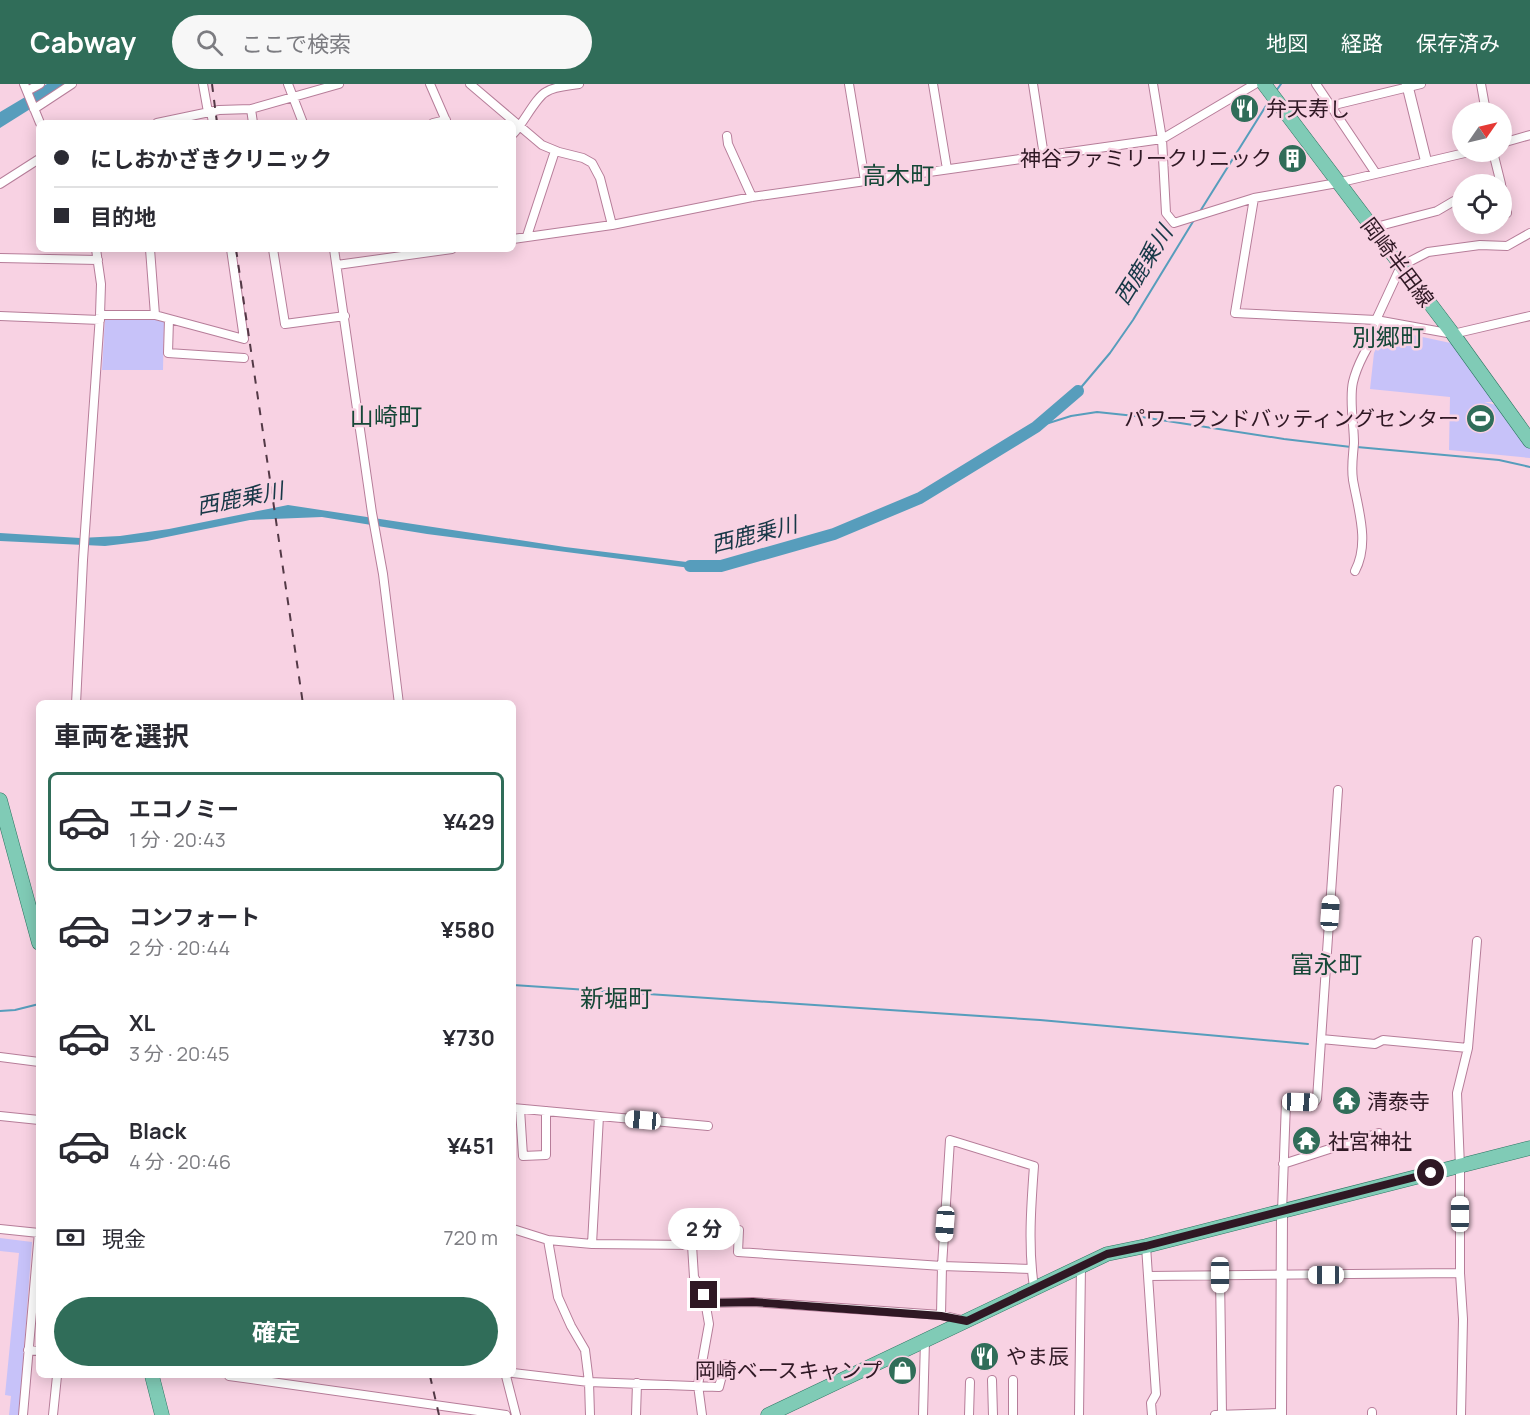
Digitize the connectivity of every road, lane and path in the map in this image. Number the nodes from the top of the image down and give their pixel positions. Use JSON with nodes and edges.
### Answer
{"nodes":[{"id":1,"x":40,"y":84,"type":"edge"},
{"id":2,"x":72,"y":84,"type":"edge"},
{"id":3,"x":203,"y":84,"type":"edge"},
{"id":4,"x":288,"y":84,"type":"edge"},
{"id":5,"x":339,"y":84,"type":"edge"},
{"id":6,"x":430,"y":84,"type":"edge"},
{"id":7,"x":470,"y":84,"type":"edge"},
{"id":8,"x":579,"y":84,"type":"edge"},
{"id":9,"x":849,"y":84,"type":"edge"},
{"id":10,"x":933,"y":84,"type":"edge"},
{"id":11,"x":1033,"y":84,"type":"edge"},
{"id":12,"x":1153,"y":84,"type":"edge"},
{"id":13,"x":1255,"y":84,"type":"edge"},
{"id":14,"x":1264,"y":84,"type":"edge"},
{"id":15,"x":1316,"y":84,"type":"edge"},
{"id":16,"x":1421,"y":84,"type":"edge"},
{"id":17,"x":1481,"y":84,"type":"edge"},
{"id":18,"x":1407,"y":85,"type":"edge"},
{"id":19,"x":26,"y":88,"type":"edge"},
{"id":20,"x":542,"y":88,"type":"edge"},
{"id":21,"x":292,"y":98,"type":"junction"},
{"id":22,"x":1484,"y":102,"type":"edge"},
{"id":23,"x":1330,"y":106,"type":"junction"},
{"id":24,"x":34,"y":109,"type":"junction"},
{"id":25,"x":251,"y":109,"type":"junction"},
{"id":26,"x":209,"y":111,"type":"junction"},
{"id":27,"x":39,"y":120,"type":"edge"},
{"id":28,"x":170,"y":120,"type":"edge"},
{"id":29,"x":212,"y":120,"type":"edge"},
{"id":30,"x":253,"y":120,"type":"edge"},
{"id":31,"x":302,"y":120,"type":"edge"},
{"id":32,"x":446,"y":120,"type":"edge"},
{"id":33,"x":514,"y":120,"type":"edge"},
{"id":34,"x":516,"y":122,"type":"edge"},
{"id":35,"x":521,"y":126,"type":"junction"},
{"id":36,"x":516,"y":131,"type":"edge"},
{"id":37,"x":1530,"y":135,"type":"edge"},
{"id":38,"x":727,"y":136,"type":"dead end"},
{"id":39,"x":1162,"y":139,"type":"junction"},
{"id":40,"x":1512,"y":140,"type":"edge"},
{"id":41,"x":555,"y":151,"type":"junction"},
{"id":42,"x":1044,"y":156,"type":"junction"},
{"id":43,"x":1452,"y":156,"type":"edge"},
{"id":44,"x":36,"y":161,"type":"edge"},
{"id":45,"x":1426,"y":161,"type":"junction"},
{"id":46,"x":947,"y":169,"type":"junction"},
{"id":47,"x":1375,"y":172,"type":"junction"},
{"id":48,"x":864,"y":181,"type":"junction"},
{"id":49,"x":1337,"y":183,"type":"junction"},
{"id":50,"x":0,"y":184,"type":"edge"},
{"id":51,"x":752,"y":197,"type":"junction"},
{"id":52,"x":1254,"y":198,"type":"junction"},
{"id":53,"x":1452,"y":202,"type":"edge"},
{"id":54,"x":612,"y":225,"type":"junction"},
{"id":55,"x":1372,"y":228,"type":"junction"},
{"id":56,"x":1530,"y":233,"type":"edge"},
{"id":57,"x":527,"y":236,"type":"junction"},
{"id":58,"x":516,"y":238,"type":"edge"},
{"id":59,"x":97,"y":252,"type":"edge"},
{"id":60,"x":150,"y":252,"type":"edge"},
{"id":61,"x":231,"y":252,"type":"edge"},
{"id":62,"x":273,"y":252,"type":"edge"},
{"id":63,"x":335,"y":252,"type":"edge"},
{"id":64,"x":396,"y":253,"type":"edge"},
{"id":65,"x":0,"y":258,"type":"edge"},
{"id":66,"x":99,"y":260,"type":"junction"},
{"id":67,"x":337,"y":265,"type":"junction"},
{"id":68,"x":1401,"y":266,"type":"junction"},
{"id":69,"x":155,"y":315,"type":"junction"},
{"id":70,"x":0,"y":316,"type":"edge"},
{"id":71,"x":345,"y":316,"type":"junction"},
{"id":72,"x":1530,"y":316,"type":"edge"},
{"id":73,"x":100,"y":317,"type":"junction"},
{"id":74,"x":169,"y":319,"type":"junction"},
{"id":75,"x":1376,"y":320,"type":"junction"},
{"id":76,"x":1453,"y":334,"type":"junction"},
{"id":77,"x":244,"y":358,"type":"dead end"},
{"id":78,"x":1530,"y":441,"type":"edge"},
{"id":79,"x":1355,"y":571,"type":"dead end"},
{"id":80,"x":76,"y":700,"type":"edge"},
{"id":81,"x":399,"y":700,"type":"edge"},
{"id":82,"x":1338,"y":790,"type":"dead end"},
{"id":83,"x":0,"y":800,"type":"edge"},
{"id":84,"x":36,"y":932,"type":"edge"},
{"id":85,"x":1477,"y":941,"type":"dead end"},
{"id":86,"x":1321,"y":1039,"type":"junction"},
{"id":87,"x":1468,"y":1048,"type":"junction"},
{"id":88,"x":0,"y":1057,"type":"edge"},
{"id":89,"x":36,"y":1062,"type":"edge"},
{"id":90,"x":517,"y":1109,"type":"edge"},
{"id":91,"x":546,"y":1111,"type":"junction"},
{"id":92,"x":0,"y":1116,"type":"edge"},
{"id":93,"x":599,"y":1116,"type":"junction"},
{"id":94,"x":36,"y":1120,"type":"edge"},
{"id":95,"x":708,"y":1126,"type":"dead end"},
{"id":96,"x":1379,"y":1133,"type":"dead end"},
{"id":97,"x":1530,"y":1148,"type":"edge"},
{"id":98,"x":1283,"y":1164,"type":"junction"},
{"id":99,"x":1460,"y":1167,"type":"junction"},
{"id":100,"x":1282,"y":1212,"type":"junction"},
{"id":101,"x":0,"y":1229,"type":"edge"},
{"id":102,"x":516,"y":1230,"type":"edge"},
{"id":103,"x":36,"y":1233,"type":"edge"},
{"id":104,"x":548,"y":1240,"type":"junction"},
{"id":105,"x":592,"y":1244,"type":"junction"},
{"id":106,"x":692,"y":1245,"type":"junction"},
{"id":107,"x":1146,"y":1246,"type":"junction"},
{"id":108,"x":36,"y":1265,"type":"edge"},
{"id":109,"x":1081,"y":1265,"type":"junction"},
{"id":110,"x":942,"y":1266,"type":"junction"},
{"id":111,"x":1031,"y":1269,"type":"junction"},
{"id":112,"x":1460,"y":1273,"type":"junction"},
{"id":113,"x":1220,"y":1275,"type":"junction"},
{"id":114,"x":1282,"y":1275,"type":"junction"},
{"id":115,"x":1148,"y":1276,"type":"junction"},
{"id":116,"x":1034,"y":1287,"type":"junction"},
{"id":117,"x":705,"y":1303,"type":"junction"},
{"id":118,"x":941,"y":1316,"type":"junction"},
{"id":119,"x":967,"y":1321,"type":"junction"},
{"id":120,"x":925,"y":1340,"type":"junction"},
{"id":121,"x":28,"y":1350,"type":"junction"},
{"id":122,"x":36,"y":1351,"type":"edge"},
{"id":123,"x":725,"y":1364,"type":"dead end"},
{"id":124,"x":516,"y":1373,"type":"edge"},
{"id":125,"x":57,"y":1378,"type":"edge"},
{"id":126,"x":153,"y":1378,"type":"edge"},
{"id":127,"x":243,"y":1378,"type":"edge"},
{"id":128,"x":507,"y":1378,"type":"edge"},
{"id":129,"x":992,"y":1380,"type":"dead end"},
{"id":130,"x":1013,"y":1380,"type":"dead end"},
{"id":131,"x":589,"y":1382,"type":"junction"},
{"id":132,"x":970,"y":1382,"type":"dead end"},
{"id":133,"x":637,"y":1383,"type":"junction"},
{"id":134,"x":698,"y":1386,"type":"junction"},
{"id":135,"x":1218,"y":1414,"type":"edge"},
{"id":136,"x":1281,"y":1414,"type":"edge"},
{"id":137,"x":22,"y":1415,"type":"edge"},
{"id":138,"x":53,"y":1415,"type":"edge"},
{"id":139,"x":162,"y":1415,"type":"edge"},
{"id":140,"x":506,"y":1415,"type":"edge"},
{"id":141,"x":516,"y":1415,"type":"edge"},
{"id":142,"x":590,"y":1415,"type":"edge"},
{"id":143,"x":636,"y":1415,"type":"edge"},
{"id":144,"x":702,"y":1415,"type":"edge"},
{"id":145,"x":768,"y":1415,"type":"edge"},
{"id":146,"x":923,"y":1415,"type":"edge"},
{"id":147,"x":969,"y":1415,"type":"edge"},
{"id":148,"x":993,"y":1415,"type":"edge"},
{"id":149,"x":1013,"y":1415,"type":"edge"},
{"id":150,"x":1079,"y":1415,"type":"edge"},
{"id":151,"x":1152,"y":1415,"type":"edge"},
{"id":152,"x":1461,"y":1415,"type":"edge"}],
"edges":[{"from":1,"to":19,"type":"street"},
{"from":2,"to":24,"type":"street"},
{"from":3,"to":26,"type":"street"},
{"from":4,"to":21,"type":"street"},
{"from":5,"to":21,"type":"street"},
{"from":6,"to":32,"type":"street"},
{"from":7,"to":33,"type":"street"},
{"from":8,"to":20,"type":"street"},
{"from":9,"to":48,"type":"street"},
{"from":10,"to":46,"type":"street"},
{"from":11,"to":42,"type":"street"},
{"from":12,"to":39,"type":"street"},
{"from":13,"to":39,"type":"street"},
{"from":14,"to":49,"type":"main road","name":"岡崎半田線"},
{"from":15,"to":23,"type":"street"},
{"from":16,"to":18,"type":"street"},
{"from":17,"to":22,"type":"street"},
{"from":18,"to":23,"type":"street"},
{"from":18,"to":45,"type":"street"},
{"from":19,"to":24,"type":"street"},
{"from":20,"to":35,"type":"street"},
{"from":21,"to":25,"type":"street"},
{"from":21,"to":31,"type":"street"},
{"from":23,"to":47,"type":"street"},
{"from":24,"to":27,"type":"street"},
{"from":25,"to":26,"type":"street"},
{"from":25,"to":30,"type":"street"},
{"from":26,"to":28,"type":"street"},
{"from":26,"to":29,"type":"street"},
{"from":34,"to":35,"type":"street"},
{"from":35,"to":36,"type":"street"},
{"from":35,"to":41,"type":"street"},
{"from":37,"to":40,"type":"street"},
{"from":38,"to":51,"type":"street"},
{"from":39,"to":42,"type":"street"},
{"from":39,"to":52,"type":"street"},
{"from":41,"to":54,"type":"street"},
{"from":41,"to":57,"type":"street"},
{"from":42,"to":46,"type":"street"},
{"from":43,"to":45,"type":"street"},
{"from":44,"to":50,"type":"street"},
{"from":45,"to":47,"type":"street"},
{"from":46,"to":48,"type":"street"},
{"from":47,"to":49,"type":"street"},
{"from":48,"to":51,"type":"street"},
{"from":49,"to":52,"type":"street"},
{"from":49,"to":55,"type":"main road","name":"岡崎半田線"},
{"from":51,"to":54,"type":"street"},
{"from":52,"to":75,"type":"street"},
{"from":53,"to":55,"type":"street"},
{"from":54,"to":57,"type":"street"},
{"from":55,"to":68,"type":"main road","name":"岡崎半田線"},
{"from":56,"to":68,"type":"street"},
{"from":57,"to":58,"type":"street"},
{"from":59,"to":66,"type":"street"},
{"from":60,"to":69,"type":"street"},
{"from":61,"to":74,"type":"street"},
{"from":62,"to":71,"type":"street"},
{"from":63,"to":67,"type":"street"},
{"from":64,"to":67,"type":"street"},
{"from":65,"to":66,"type":"street"},
{"from":66,"to":73,"type":"street"},
{"from":67,"to":71,"type":"street"},
{"from":68,"to":75,"type":"street"},
{"from":68,"to":76,"type":"main road","name":"岡崎半田線"},
{"from":69,"to":73,"type":"street"},
{"from":69,"to":74,"type":"street"},
{"from":70,"to":73,"type":"street"},
{"from":71,"to":81,"type":"street"},
{"from":72,"to":76,"type":"street"},
{"from":73,"to":80,"type":"street"},
{"from":74,"to":77,"type":"street"},
{"from":75,"to":76,"type":"street"},
{"from":75,"to":79,"type":"street"},
{"from":76,"to":78,"type":"main road","name":"岡崎半田線"},
{"from":82,"to":86,"type":"street"},
{"from":83,"to":84,"type":"main road"},
{"from":85,"to":87,"type":"street"},
{"from":86,"to":87,"type":"street"},
{"from":86,"to":98,"type":"street"},
{"from":87,"to":99,"type":"street"},
{"from":88,"to":89,"type":"street"},
{"from":90,"to":91,"type":"street"},
{"from":90,"to":91,"type":"street"},
{"from":91,"to":93,"type":"street"},
{"from":92,"to":94,"type":"street"},
{"from":93,"to":95,"type":"street"},
{"from":93,"to":105,"type":"street"},
{"from":96,"to":98,"type":"street"},
{"from":97,"to":99,"type":"main road"},
{"from":98,"to":100,"type":"street"},
{"from":99,"to":100,"type":"main road"},
{"from":99,"to":112,"type":"street"},
{"from":100,"to":107,"type":"main road"},
{"from":100,"to":114,"type":"street"},
{"from":101,"to":103,"type":"street"},
{"from":102,"to":104,"type":"street"},
{"from":104,"to":105,"type":"street"},
{"from":104,"to":131,"type":"street"},
{"from":105,"to":106,"type":"street"},
{"from":106,"to":110,"type":"street"},
{"from":106,"to":117,"type":"street"},
{"from":107,"to":109,"type":"main road"},
{"from":107,"to":115,"type":"street"},
{"from":108,"to":121,"type":"street"},
{"from":109,"to":116,"type":"main road"},
{"from":109,"to":150,"type":"street"},
{"from":110,"to":111,"type":"street"},
{"from":110,"to":111,"type":"street"},
{"from":110,"to":118,"type":"street"},
{"from":111,"to":116,"type":"street"},
{"from":112,"to":114,"type":"street"},
{"from":112,"to":152,"type":"street"},
{"from":113,"to":114,"type":"street"},
{"from":113,"to":115,"type":"street"},
{"from":113,"to":135,"type":"street"},
{"from":114,"to":136,"type":"street"},
{"from":115,"to":151,"type":"street"},
{"from":116,"to":119,"type":"main road"},
{"from":117,"to":118,"type":"street"},
{"from":117,"to":134,"type":"street"},
{"from":118,"to":119,"type":"street"},
{"from":119,"to":120,"type":"main road"},
{"from":120,"to":145,"type":"main road"},
{"from":120,"to":146,"type":"street"},
{"from":121,"to":122,"type":"street"},
{"from":121,"to":137,"type":"street"},
{"from":123,"to":134,"type":"street"},
{"from":124,"to":131,"type":"street"},
{"from":125,"to":138,"type":"street"},
{"from":126,"to":139,"type":"main road"},
{"from":127,"to":140,"type":"street"},
{"from":128,"to":141,"type":"street"},
{"from":129,"to":148,"type":"street"},
{"from":130,"to":149,"type":"street"},
{"from":131,"to":133,"type":"street"},
{"from":131,"to":142,"type":"street"},
{"from":132,"to":147,"type":"street"},
{"from":133,"to":134,"type":"street"},
{"from":133,"to":143,"type":"street"},
{"from":134,"to":144,"type":"street"},
{"from":135,"to":136,"type":"street"}]}
